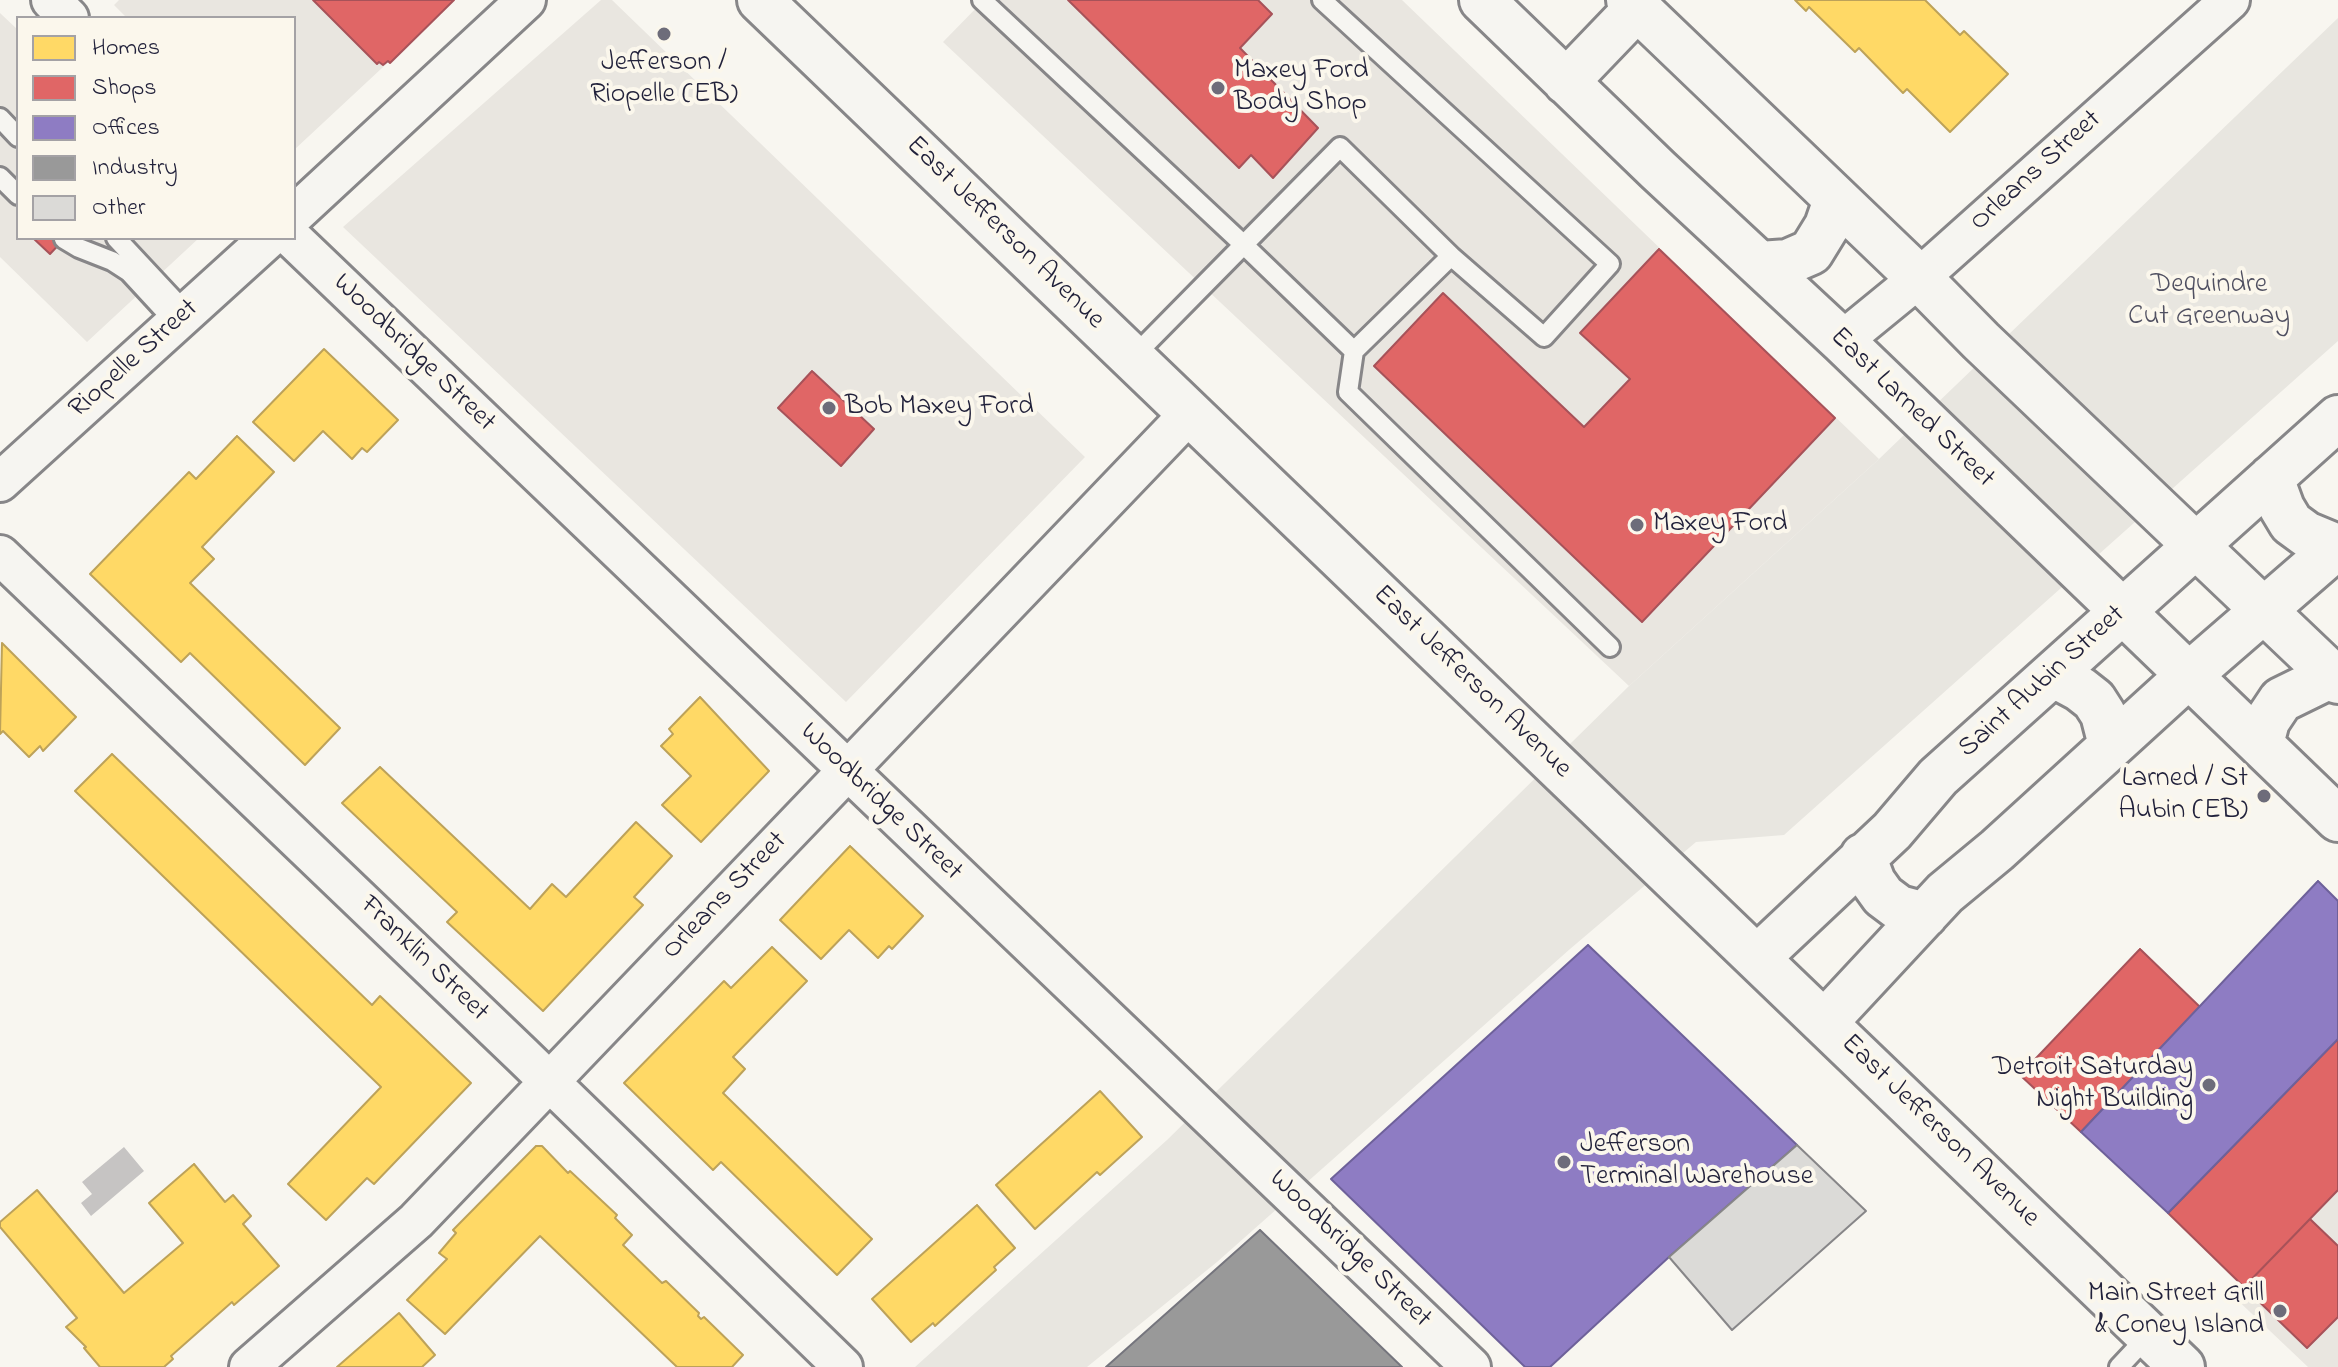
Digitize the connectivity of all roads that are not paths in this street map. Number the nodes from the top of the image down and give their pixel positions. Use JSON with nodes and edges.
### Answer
{"nodes":[{"id":1,"x":51,"y":0,"type":"edge"},
{"id":2,"x":526,"y":0,"type":"edge"},
{"id":3,"x":760,"y":0,"type":"edge"},
{"id":4,"x":982,"y":0,"type":"edge"},
{"id":5,"x":1322,"y":0,"type":"edge"},
{"id":6,"x":1482,"y":0,"type":"edge"},
{"id":7,"x":2230,"y":0,"type":"edge"},
{"id":8,"x":1633,"y":4,"type":"edge"},
{"id":9,"x":67,"y":16,"type":"edge"},
{"id":10,"x":1566,"y":82,"type":"junction"},
{"id":11,"x":0,"y":118,"type":"edge"},
{"id":12,"x":16,"y":135,"type":"edge"},
{"id":13,"x":0,"y":177,"type":"edge"},
{"id":14,"x":16,"y":193,"type":"edge"},
{"id":15,"x":1836,"y":200,"type":"junction"},
{"id":16,"x":296,"y":213,"type":"edge"},
{"id":17,"x":66,"y":240,"type":"edge"},
{"id":18,"x":118,"y":240,"type":"edge"},
{"id":19,"x":267,"y":240,"type":"edge"},
{"id":20,"x":294,"y":240,"type":"edge"},
{"id":21,"x":1244,"y":245,"type":"junction"},
{"id":22,"x":1451,"y":256,"type":"junction"},
{"id":23,"x":1760,"y":264,"type":"junction"},
{"id":24,"x":1919,"y":278,"type":"junction"},
{"id":25,"x":181,"y":318,"type":"junction"},
{"id":26,"x":1842,"y":341,"type":"junction"},
{"id":27,"x":1354,"y":351,"type":"junction"},
{"id":28,"x":1132,"y":358,"type":"junction"},
{"id":29,"x":1190,"y":413,"type":"junction"},
{"id":30,"x":2338,"y":418,"type":"edge"},
{"id":31,"x":2271,"y":478,"type":"junction"},
{"id":32,"x":0,"y":482,"type":"edge"},
{"id":33,"x":2197,"y":545,"type":"junction"},
{"id":34,"x":2337,"y":546,"type":"edge"},
{"id":35,"x":0,"y":555,"type":"edge"},
{"id":36,"x":2264,"y":610,"type":"junction"},
{"id":37,"x":2122,"y":611,"type":"junction"},
{"id":38,"x":1610,"y":647,"type":"dead end"},
{"id":39,"x":2054,"y":675,"type":"junction"},
{"id":40,"x":2189,"y":675,"type":"junction"},
{"id":41,"x":2335,"y":678,"type":"edge"},
{"id":42,"x":2261,"y":744,"type":"junction"},
{"id":43,"x":2111,"y":745,"type":"junction"},
{"id":44,"x":846,"y":771,"type":"junction"},
{"id":45,"x":2338,"y":819,"type":"edge"},
{"id":46,"x":1863,"y":856,"type":"junction"},
{"id":47,"x":1925,"y":915,"type":"junction"},
{"id":48,"x":1757,"y":958,"type":"junction"},
{"id":49,"x":1825,"y":1022,"type":"junction"},
{"id":50,"x":550,"y":1082,"type":"junction"},
{"id":51,"x":2149,"y":1335,"type":"junction"},
{"id":52,"x":249,"y":1367,"type":"edge"},
{"id":53,"x":843,"y":1367,"type":"edge"},
{"id":54,"x":1471,"y":1367,"type":"edge"},
{"id":55,"x":2119,"y":1367,"type":"edge"},
{"id":56,"x":2182,"y":1367,"type":"edge"}],
"edges":[{"from":1,"to":9,"type":"street"},
{"from":2,"to":16,"type":"street"},
{"from":3,"to":28,"type":"main road","name":"East Jefferson Avenue"},
{"from":4,"to":21,"type":"lane"},
{"from":5,"to":22,"type":"lane"},
{"from":6,"to":10,"type":"main road","name":"East Larned Street"},
{"from":7,"to":24,"type":"street","name":"Orleans Street"},
{"from":8,"to":10,"type":"main road"},
{"from":8,"to":15,"type":"main road"},
{"from":10,"to":23,"type":"main road","name":"East Larned Street"},
{"from":11,"to":12,"type":"lane"},
{"from":13,"to":14,"type":"lane"},
{"from":15,"to":23,"type":"main road"},
{"from":15,"to":24,"type":"main road"},
{"from":17,"to":25,"type":"lane"},
{"from":18,"to":25,"type":"lane"},
{"from":19,"to":25,"type":"street","name":"Riopelle Street"},
{"from":20,"to":44,"type":"street","name":"Woodbridge Street"},
{"from":21,"to":22,"type":"lane"},
{"from":21,"to":27,"type":"lane"},
{"from":21,"to":28,"type":"lane"},
{"from":22,"to":27,"type":"lane"},
{"from":23,"to":26,"type":"main road","name":"East Larned Street"},
{"from":24,"to":26,"type":"street","name":"Orleans Street"},
{"from":24,"to":33,"type":"main road"},
{"from":25,"to":32,"type":"street","name":"Riopelle Street"},
{"from":26,"to":37,"type":"main road","name":"East Larned Street"},
{"from":27,"to":38,"type":"lane"},
{"from":28,"to":29,"type":"main road","name":"East Jefferson Avenue"},
{"from":29,"to":44,"type":"street","name":"Orleans Street"},
{"from":29,"to":48,"type":"main road","name":"East Jefferson Avenue"},
{"from":30,"to":31,"type":"main road","name":"Saint Aubin Street"},
{"from":31,"to":33,"type":"main road","name":"Saint Aubin Street"},
{"from":31,"to":34,"type":"main road"},
{"from":33,"to":36,"type":"main road"},
{"from":33,"to":37,"type":"main road","name":"Saint Aubin Street"},
{"from":34,"to":36,"type":"main road"},
{"from":35,"to":50,"type":"street","name":"Franklin Street"},
{"from":36,"to":40,"type":"main road"},
{"from":36,"to":41,"type":"main road"},
{"from":37,"to":39,"type":"main road","name":"Saint Aubin Street"},
{"from":37,"to":40,"type":"main road","name":"East Larned Street"},
{"from":39,"to":43,"type":"main road"},
{"from":39,"to":46,"type":"main road","name":"Saint Aubin Street"},
{"from":40,"to":42,"type":"main road","name":"East Larned Street"},
{"from":40,"to":43,"type":"main road"},
{"from":41,"to":42,"type":"main road"},
{"from":42,"to":45,"type":"main road","name":"East Larned Street"},
{"from":43,"to":47,"type":"main road"},
{"from":44,"to":50,"type":"street","name":"Orleans Street"},
{"from":44,"to":54,"type":"street","name":"Woodbridge Street"},
{"from":46,"to":47,"type":"main road"},
{"from":46,"to":48,"type":"main road","name":"Saint Aubin Street"},
{"from":47,"to":49,"type":"main road"},
{"from":48,"to":49,"type":"main road","name":"East Jefferson Avenue"},
{"from":49,"to":51,"type":"main road","name":"East Jefferson Avenue"},
{"from":50,"to":52,"type":"street","name":"Orleans Street"},
{"from":50,"to":53,"type":"street","name":"Franklin Street"},
{"from":51,"to":55,"type":"lane"},
{"from":51,"to":56,"type":"main road","name":"East Jefferson Avenue"}]}
